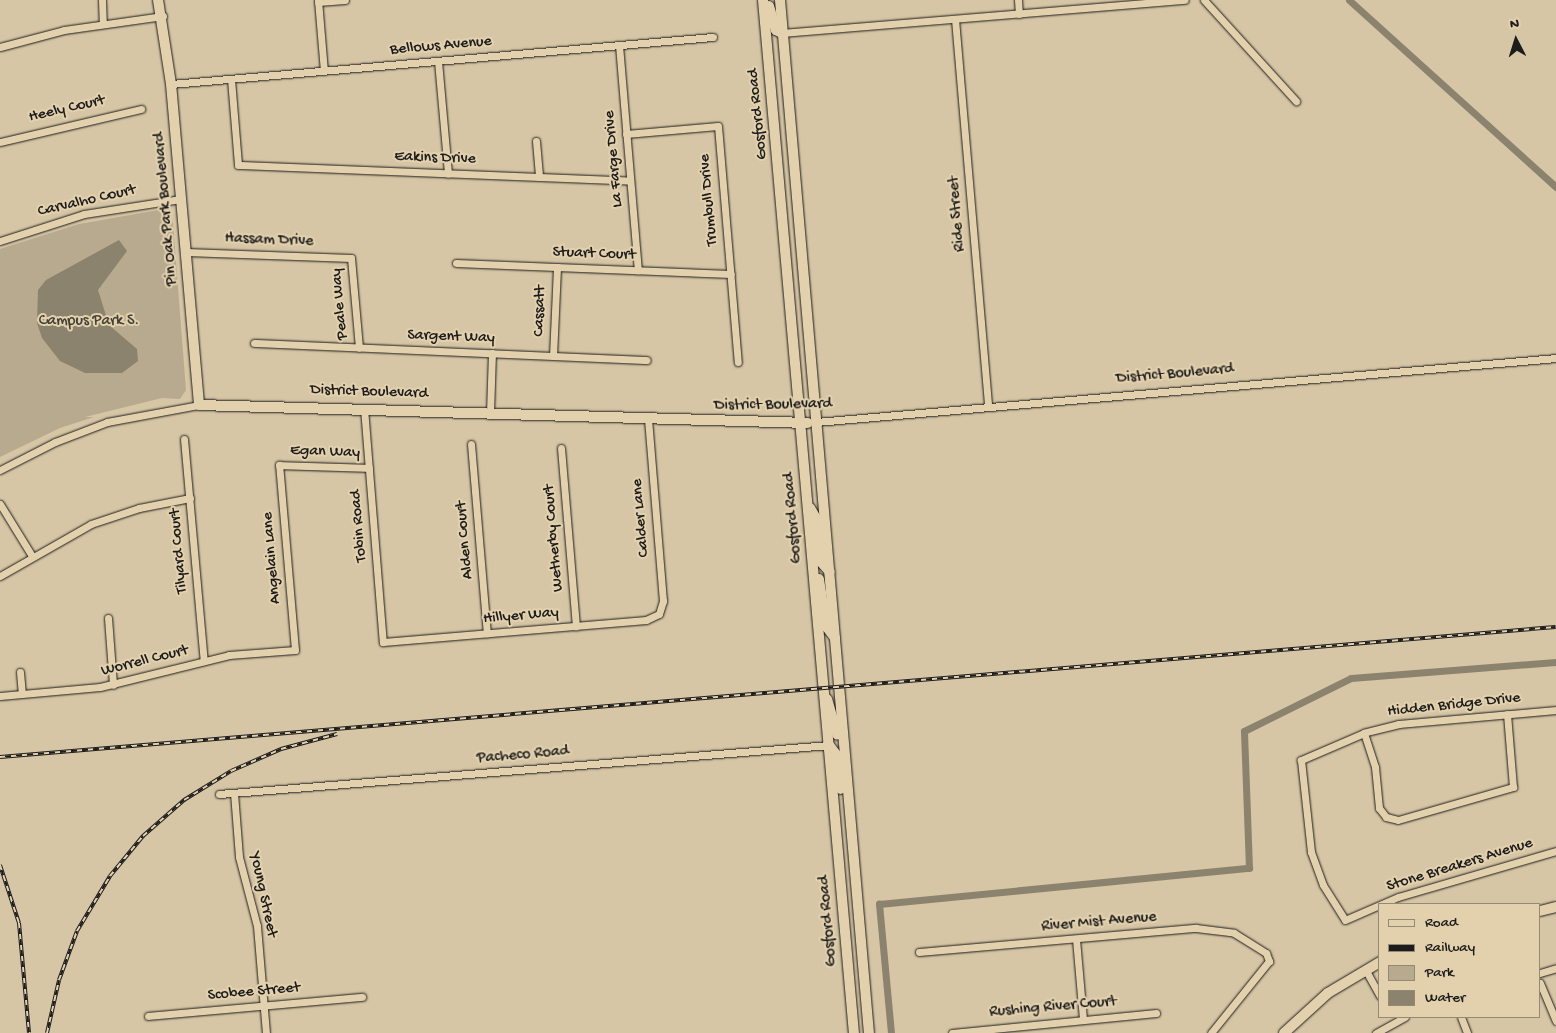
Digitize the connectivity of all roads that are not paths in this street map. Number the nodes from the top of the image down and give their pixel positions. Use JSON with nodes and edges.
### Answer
{"nodes":[{"id":1,"x":102,"y":0,"type":"edge"},
{"id":2,"x":158,"y":0,"type":"edge"},
{"id":3,"x":168,"y":0,"type":"edge"},
{"id":4,"x":344,"y":0,"type":"edge"},
{"id":5,"x":763,"y":0,"type":"edge"},
{"id":6,"x":767,"y":0,"type":"edge"},
{"id":7,"x":780,"y":0,"type":"edge"},
{"id":8,"x":1018,"y":0,"type":"edge"},
{"id":9,"x":1185,"y":0,"type":"edge"},
{"id":10,"x":1204,"y":0,"type":"edge"},
{"id":11,"x":318,"y":1,"type":"edge"},
{"id":12,"x":163,"y":13,"type":"junction"},
{"id":13,"x":1020,"y":14,"type":"junction"},
{"id":14,"x":955,"y":20,"type":"junction"},
{"id":15,"x":103,"y":23,"type":"junction"},
{"id":16,"x":782,"y":33,"type":"junction"},
{"id":17,"x":713,"y":37,"type":"dead end"},
{"id":18,"x":618,"y":45,"type":"junction"},
{"id":19,"x":0,"y":47,"type":"edge"},
{"id":20,"x":438,"y":61,"type":"junction"},
{"id":21,"x":324,"y":71,"type":"junction"},
{"id":22,"x":231,"y":79,"type":"junction"},
{"id":23,"x":171,"y":84,"type":"junction"},
{"id":24,"x":1296,"y":101,"type":"dead end"},
{"id":25,"x":141,"y":109,"type":"dead end"},
{"id":26,"x":626,"y":134,"type":"junction"},
{"id":27,"x":536,"y":141,"type":"dead end"},
{"id":28,"x":0,"y":142,"type":"edge"},
{"id":29,"x":777,"y":146,"type":"junction"},
{"id":30,"x":448,"y":174,"type":"junction"},
{"id":31,"x":539,"y":177,"type":"junction"},
{"id":32,"x":630,"y":181,"type":"junction"},
{"id":33,"x":181,"y":199,"type":"junction"},
{"id":34,"x":0,"y":241,"type":"edge"},
{"id":35,"x":800,"y":245,"type":"junction"},
{"id":36,"x":186,"y":252,"type":"junction"},
{"id":37,"x":351,"y":258,"type":"joint"},
{"id":38,"x":456,"y":263,"type":"dead end"},
{"id":39,"x":557,"y":267,"type":"junction"},
{"id":40,"x":638,"y":270,"type":"junction"},
{"id":41,"x":731,"y":274,"type":"junction"},
{"id":42,"x":254,"y":344,"type":"dead end"},
{"id":43,"x":359,"y":348,"type":"junction"},
{"id":44,"x":492,"y":353,"type":"junction"},
{"id":45,"x":553,"y":356,"type":"junction"},
{"id":46,"x":1556,"y":358,"type":"edge"},
{"id":47,"x":647,"y":360,"type":"dead end"},
{"id":48,"x":738,"y":362,"type":"dead end"},
{"id":49,"x":199,"y":405,"type":"junction"},
{"id":50,"x":988,"y":406,"type":"junction"},
{"id":51,"x":364,"y":408,"type":"junction"},
{"id":52,"x":490,"y":413,"type":"junction"},
{"id":53,"x":648,"y":420,"type":"junction"},
{"id":54,"x":816,"y":422,"type":"junction"},
{"id":55,"x":802,"y":423,"type":"junction"},
{"id":56,"x":184,"y":439,"type":"dead end"},
{"id":57,"x":472,"y":444,"type":"dead end"},
{"id":58,"x":561,"y":448,"type":"dead end"},
{"id":59,"x":279,"y":465,"type":"joint"},
{"id":60,"x":369,"y":468,"type":"junction"},
{"id":61,"x":0,"y":470,"type":"edge"},
{"id":62,"x":190,"y":498,"type":"junction"},
{"id":63,"x":808,"y":502,"type":"junction"},
{"id":64,"x":0,"y":504,"type":"edge"},
{"id":65,"x":32,"y":556,"type":"junction"},
{"id":66,"x":830,"y":572,"type":"junction"},
{"id":67,"x":0,"y":576,"type":"edge"},
{"id":68,"x":814,"y":576,"type":"junction"},
{"id":69,"x":659,"y":614,"type":"joint"},
{"id":70,"x":108,"y":618,"type":"dead end"},
{"id":71,"x":576,"y":626,"type":"junction"},
{"id":72,"x":487,"y":634,"type":"junction"},
{"id":73,"x":835,"y":639,"type":"junction"},
{"id":74,"x":383,"y":642,"type":"joint"},
{"id":75,"x":295,"y":650,"type":"joint"},
{"id":76,"x":204,"y":661,"type":"junction"},
{"id":77,"x":20,"y":672,"type":"dead end"},
{"id":78,"x":113,"y":685,"type":"junction"},
{"id":79,"x":22,"y":694,"type":"junction"},
{"id":80,"x":824,"y":694,"type":"junction"},
{"id":81,"x":0,"y":696,"type":"edge"},
{"id":82,"x":1556,"y":710,"type":"edge"},
{"id":83,"x":1507,"y":714,"type":"junction"},
{"id":84,"x":1364,"y":733,"type":"junction"},
{"id":85,"x":829,"y":745,"type":"junction"},
{"id":86,"x":844,"y":746,"type":"junction"},
{"id":87,"x":234,"y":793,"type":"junction"},
{"id":88,"x":219,"y":794,"type":"dead end"},
{"id":89,"x":849,"y":806,"type":"junction"},
{"id":90,"x":1556,"y":852,"type":"edge"},
{"id":91,"x":1399,"y":901,"type":"edge"},
{"id":92,"x":1556,"y":907,"type":"edge"},
{"id":93,"x":1378,"y":908,"type":"edge"},
{"id":94,"x":1541,"y":911,"type":"edge"},
{"id":95,"x":1345,"y":920,"type":"joint"},
{"id":96,"x":1076,"y":938,"type":"junction"},
{"id":97,"x":919,"y":952,"type":"dead end"},
{"id":98,"x":1378,"y":963,"type":"edge"},
{"id":99,"x":1556,"y":968,"type":"edge"},
{"id":100,"x":1365,"y":969,"type":"junction"},
{"id":101,"x":1541,"y":973,"type":"edge"},
{"id":102,"x":1541,"y":985,"type":"edge"},
{"id":103,"x":1378,"y":992,"type":"edge"},
{"id":104,"x":362,"y":997,"type":"dead end"},
{"id":105,"x":263,"y":1006,"type":"junction"},
{"id":106,"x":1156,"y":1013,"type":"dead end"},
{"id":107,"x":148,"y":1016,"type":"dead end"},
{"id":108,"x":1461,"y":1018,"type":"edge"},
{"id":109,"x":1083,"y":1019,"type":"junction"},
{"id":110,"x":1392,"y":1019,"type":"edge"},
{"id":111,"x":1556,"y":1021,"type":"edge"},
{"id":112,"x":952,"y":1032,"type":"edge"},
{"id":113,"x":266,"y":1033,"type":"edge"},
{"id":114,"x":854,"y":1033,"type":"edge"},
{"id":115,"x":869,"y":1033,"type":"edge"},
{"id":116,"x":1211,"y":1033,"type":"edge"},
{"id":117,"x":1284,"y":1033,"type":"edge"},
{"id":118,"x":1376,"y":1033,"type":"edge"},
{"id":119,"x":1467,"y":1033,"type":"edge"}],
"edges":[{"from":1,"to":15,"type":"street"},
{"from":2,"to":12,"type":"main road","name":"Pin Oak Park Boulevard"},
{"from":3,"to":12,"type":"main road"},
{"from":4,"to":11,"type":"street"},
{"from":5,"to":29,"type":"main road","name":"Gosford Road"},
{"from":6,"to":16,"type":"main road"},
{"from":7,"to":16,"type":"main road","name":"Gosford Road"},
{"from":8,"to":13,"type":"street"},
{"from":9,"to":13,"type":"street"},
{"from":10,"to":24,"type":"street"},
{"from":11,"to":21,"type":"street"},
{"from":12,"to":15,"type":"street"},
{"from":12,"to":23,"type":"main road","name":"Pin Oak Park Boulevard"},
{"from":13,"to":14,"type":"street"},
{"from":14,"to":16,"type":"street"},
{"from":14,"to":50,"type":"street","name":"Ride Street"},
{"from":15,"to":19,"type":"street"},
{"from":16,"to":35,"type":"main road","name":"Gosford Road"},
{"from":17,"to":18,"type":"street","name":"Bellows Avenue"},
{"from":18,"to":20,"type":"street","name":"Bellows Avenue"},
{"from":18,"to":26,"type":"street","name":"La Farge Drive"},
{"from":20,"to":21,"type":"street","name":"Bellows Avenue"},
{"from":20,"to":30,"type":"street"},
{"from":21,"to":22,"type":"street","name":"Bellows Avenue"},
{"from":22,"to":23,"type":"street","name":"Bellows Avenue"},
{"from":22,"to":30,"type":"street","name":"Eakins Drive"},
{"from":23,"to":33,"type":"main road","name":"Pin Oak Park Boulevard"},
{"from":25,"to":28,"type":"street","name":"Heely Court"},
{"from":26,"to":32,"type":"street","name":"La Farge Drive"},
{"from":26,"to":41,"type":"street","name":"Trumbull Drive"},
{"from":27,"to":31,"type":"street"},
{"from":29,"to":35,"type":"main road"},
{"from":29,"to":55,"type":"main road","name":"Gosford Road"},
{"from":30,"to":31,"type":"street","name":"Eakins Drive"},
{"from":31,"to":32,"type":"street","name":"Eakins Drive"},
{"from":32,"to":40,"type":"street","name":"La Farge Drive"},
{"from":33,"to":34,"type":"street","name":"Carvalho Court"},
{"from":33,"to":36,"type":"main road","name":"Pin Oak Park Boulevard"},
{"from":35,"to":54,"type":"main road","name":"Gosford Road"},
{"from":36,"to":37,"type":"street","name":"Hassam Drive"},
{"from":36,"to":49,"type":"main road","name":"Pin Oak Park Boulevard"},
{"from":37,"to":43,"type":"street","name":"Peale Way"},
{"from":38,"to":39,"type":"street","name":"Stuart Court"},
{"from":39,"to":40,"type":"street","name":"Stuart Court"},
{"from":39,"to":45,"type":"street","name":"Cassatt"},
{"from":40,"to":41,"type":"street","name":"Stuart Court"},
{"from":41,"to":48,"type":"street","name":"Trumbull Drive"},
{"from":42,"to":43,"type":"street","name":"Sargent Way"},
{"from":43,"to":44,"type":"street","name":"Sargent Way"},
{"from":44,"to":45,"type":"street","name":"Sargent Way"},
{"from":44,"to":52,"type":"street"},
{"from":45,"to":47,"type":"street","name":"Sargent Way"},
{"from":46,"to":50,"type":"street","name":"District Boulevard"},
{"from":49,"to":51,"type":"main road","name":"District Boulevard"},
{"from":49,"to":61,"type":"street","name":"District Boulevard"},
{"from":50,"to":54,"type":"street","name":"District Boulevard"},
{"from":51,"to":52,"type":"main road","name":"District Boulevard"},
{"from":51,"to":60,"type":"street","name":"Tobin Road"},
{"from":52,"to":53,"type":"main road","name":"District Boulevard"},
{"from":53,"to":55,"type":"main road","name":"District Boulevard"},
{"from":53,"to":69,"type":"street","name":"Calder Lane"},
{"from":54,"to":55,"type":"main road","name":"District Boulevard"},
{"from":54,"to":66,"type":"main road","name":"Gosford Road"},
{"from":55,"to":63,"type":"main road","name":"Gosford Road"},
{"from":56,"to":62,"type":"street","name":"Tilyard Court"},
{"from":57,"to":72,"type":"street","name":"Alden Court"},
{"from":58,"to":71,"type":"street","name":"Wetherby Court"},
{"from":59,"to":60,"type":"street","name":"Egan Way"},
{"from":59,"to":75,"type":"street","name":"Angelain Lane"},
{"from":60,"to":74,"type":"street","name":"Tobin Road"},
{"from":62,"to":65,"type":"street"},
{"from":62,"to":76,"type":"street","name":"Tilyard Court"},
{"from":63,"to":66,"type":"main road"},
{"from":63,"to":68,"type":"main road","name":"Gosford Road"},
{"from":64,"to":65,"type":"street"},
{"from":65,"to":67,"type":"street"},
{"from":66,"to":73,"type":"main road","name":"Gosford Road"},
{"from":68,"to":73,"type":"main road"},
{"from":68,"to":80,"type":"main road","name":"Gosford Road"},
{"from":69,"to":71,"type":"street","name":"Hillyer Way"},
{"from":70,"to":78,"type":"street"},
{"from":71,"to":72,"type":"street","name":"Hillyer Way"},
{"from":72,"to":74,"type":"street","name":"Hillyer Way"},
{"from":73,"to":86,"type":"main road","name":"Gosford Road"},
{"from":75,"to":76,"type":"street","name":"Worrell Court"},
{"from":76,"to":78,"type":"street","name":"Worrell Court"},
{"from":77,"to":79,"type":"street"},
{"from":78,"to":79,"type":"street","name":"Worrell Court"},
{"from":79,"to":81,"type":"street","name":"Worrell Court"},
{"from":80,"to":85,"type":"main road","name":"Gosford Road"},
{"from":80,"to":86,"type":"main road"},
{"from":82,"to":83,"type":"street","name":"Hidden Bridge Drive"},
{"from":83,"to":84,"type":"street","name":"Hidden Bridge Drive"},
{"from":83,"to":84,"type":"street"},
{"from":84,"to":95,"type":"street","name":"Hidden Bridge Drive"},
{"from":85,"to":87,"type":"street","name":"Pacheco Road"},
{"from":85,"to":89,"type":"main road"},
{"from":85,"to":114,"type":"main road","name":"Gosford Road"},
{"from":86,"to":89,"type":"main road","name":"Gosford Road"},
{"from":87,"to":88,"type":"street","name":"Pacheco Road"},
{"from":87,"to":105,"type":"street","name":"Young Street"},
{"from":89,"to":115,"type":"main road","name":"Gosford Road"},
{"from":90,"to":91,"type":"street","name":"Stone Breakers Avenue"},
{"from":92,"to":94,"type":"main road"},
{"from":93,"to":95,"type":"street","name":"Stone Breakers Avenue"},
{"from":96,"to":97,"type":"street","name":"River Mist Avenue"},
{"from":96,"to":109,"type":"street"},
{"from":96,"to":116,"type":"street","name":"River Mist Avenue"},
{"from":98,"to":100,"type":"main road"},
{"from":99,"to":101,"type":"street"},
{"from":100,"to":103,"type":"street"},
{"from":100,"to":117,"type":"main road"},
{"from":102,"to":111,"type":"street"},
{"from":104,"to":105,"type":"street","name":"Scobee Street"},
{"from":105,"to":107,"type":"street","name":"Scobee Street"},
{"from":105,"to":113,"type":"street","name":"Young Street"},
{"from":106,"to":109,"type":"street","name":"Rushing River Court"},
{"from":108,"to":119,"type":"street"},
{"from":109,"to":112,"type":"street","name":"Rushing River Court"},
{"from":110,"to":118,"type":"street"}]}
